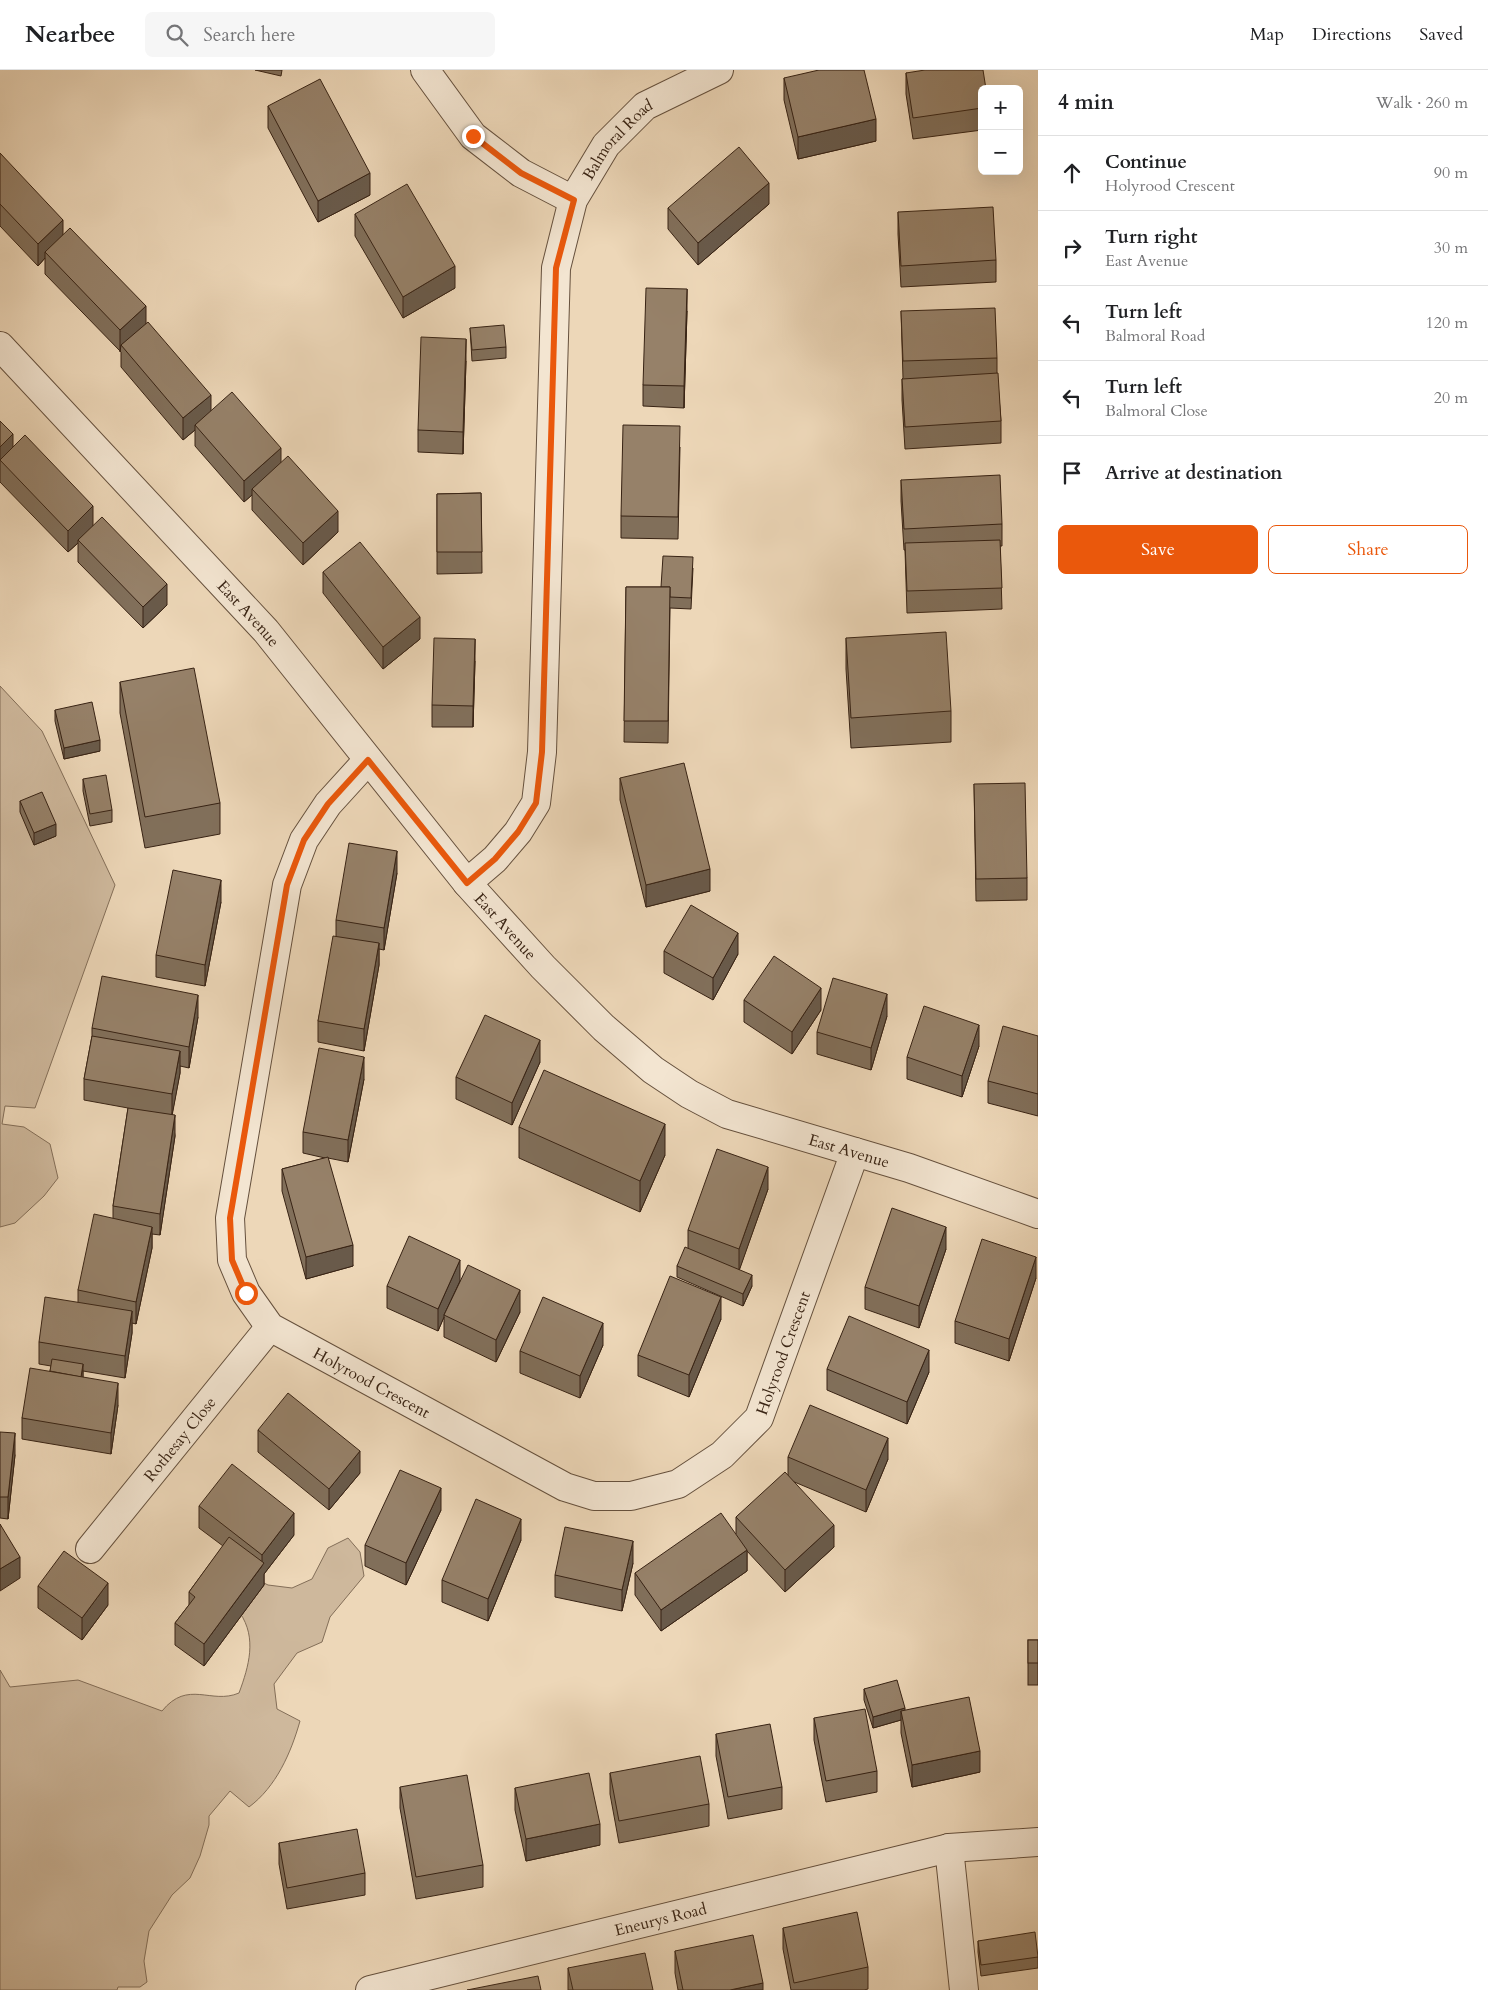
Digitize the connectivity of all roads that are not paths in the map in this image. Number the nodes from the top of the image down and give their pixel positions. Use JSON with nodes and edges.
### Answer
{"nodes":[{"id":1,"x":424,"y":70,"type":"edge"},
{"id":2,"x":720,"y":70,"type":"edge"},
{"id":3,"x":574,"y":200,"type":"junction"},
{"id":4,"x":0,"y":346,"type":"edge"},
{"id":5,"x":368,"y":760,"type":"junction"},
{"id":6,"x":467,"y":883,"type":"junction"},
{"id":7,"x":855,"y":1152,"type":"junction"},
{"id":8,"x":1038,"y":1214,"type":"edge"},
{"id":9,"x":270,"y":1327,"type":"junction"},
{"id":10,"x":90,"y":1549,"type":"dead end"},
{"id":11,"x":1038,"y":1842,"type":"edge"},
{"id":12,"x":949,"y":1848,"type":"junction"},
{"id":13,"x":370,"y":1990,"type":"edge"},
{"id":14,"x":964,"y":1990,"type":"edge"}],
"edges":[{"from":1,"to":3,"type":"street"},
{"from":2,"to":3,"type":"street","name":"Balmoral Road"},
{"from":3,"to":6,"type":"street","name":"Balmoral Road"},
{"from":4,"to":5,"type":"street","name":"East Avenue"},
{"from":5,"to":6,"type":"street","name":"East Avenue"},
{"from":5,"to":9,"type":"street","name":"Holyrood Crescent"},
{"from":6,"to":7,"type":"street","name":"East Avenue"},
{"from":7,"to":8,"type":"street","name":"East Avenue"},
{"from":7,"to":9,"type":"street","name":"Holyrood Crescent"},
{"from":9,"to":10,"type":"street","name":"Rothesay Close"},
{"from":11,"to":12,"type":"street","name":"Eneurys Road"},
{"from":12,"to":13,"type":"street","name":"Eneurys Road"},
{"from":12,"to":14,"type":"street"}]}
